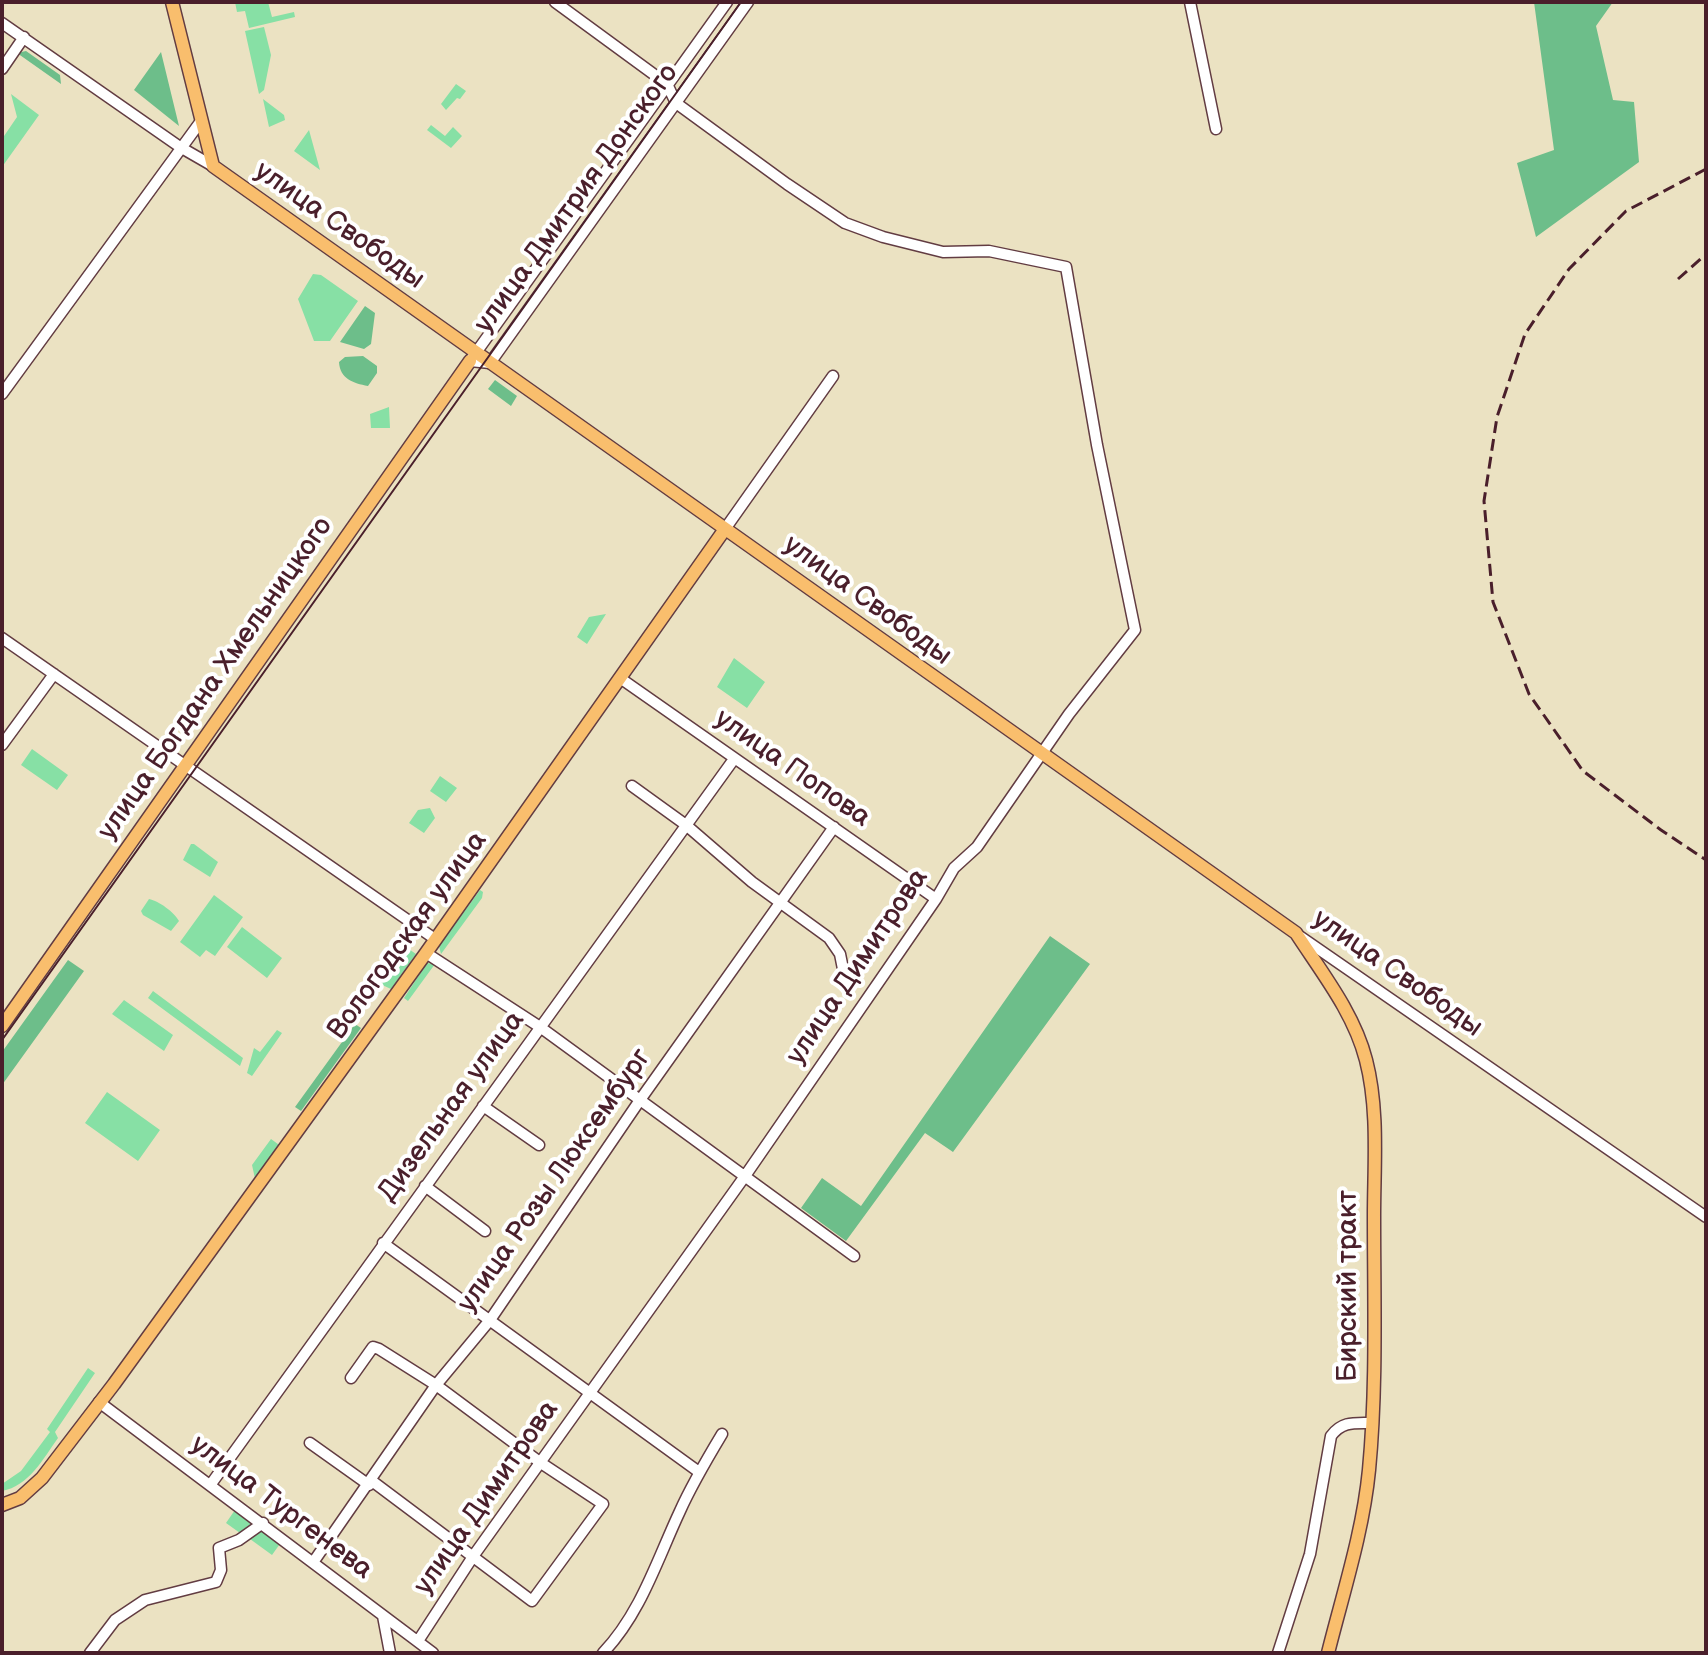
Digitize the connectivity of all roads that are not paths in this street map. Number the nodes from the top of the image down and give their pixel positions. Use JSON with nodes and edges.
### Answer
{"nodes":[{"id":1,"x":172,"y":2,"type":"edge"},
{"id":2,"x":555,"y":2,"type":"edge"},
{"id":3,"x":727,"y":2,"type":"edge"},
{"id":4,"x":748,"y":2,"type":"edge"},
{"id":5,"x":1190,"y":2,"type":"edge"},
{"id":6,"x":2,"y":23,"type":"edge"},
{"id":7,"x":24,"y":37,"type":"junction"},
{"id":8,"x":2,"y":69,"type":"edge"},
{"id":9,"x":667,"y":84,"type":"junction"},
{"id":10,"x":676,"y":103,"type":"junction"},
{"id":11,"x":201,"y":121,"type":"junction"},
{"id":12,"x":1216,"y":129,"type":"dead end"},
{"id":13,"x":180,"y":147,"type":"junction"},
{"id":14,"x":213,"y":166,"type":"junction"},
{"id":15,"x":473,"y":357,"type":"junction"},
{"id":16,"x":490,"y":363,"type":"junction"},
{"id":17,"x":833,"y":376,"type":"dead end"},
{"id":18,"x":2,"y":394,"type":"edge"},
{"id":19,"x":725,"y":529,"type":"junction"},
{"id":20,"x":2,"y":638,"type":"edge"},
{"id":21,"x":54,"y":674,"type":"junction"},
{"id":22,"x":620,"y":678,"type":"junction"},
{"id":23,"x":2,"y":745,"type":"edge"},
{"id":24,"x":1041,"y":754,"type":"junction"},
{"id":25,"x":734,"y":759,"type":"junction"},
{"id":26,"x":183,"y":765,"type":"junction"},
{"id":27,"x":632,"y":786,"type":"dead end"},
{"id":28,"x":686,"y":825,"type":"junction"},
{"id":29,"x":834,"y":827,"type":"junction"},
{"id":30,"x":936,"y":899,"type":"junction"},
{"id":31,"x":781,"y":902,"type":"junction"},
{"id":32,"x":1296,"y":933,"type":"junction"},
{"id":33,"x":435,"y":939,"type":"junction"},
{"id":34,"x":426,"y":953,"type":"junction"},
{"id":35,"x":844,"y":974,"type":"dead end"},
{"id":36,"x":2,"y":1026,"type":"edge"},
{"id":37,"x":540,"y":1027,"type":"junction"},
{"id":38,"x":640,"y":1100,"type":"junction"},
{"id":39,"x":483,"y":1106,"type":"junction"},
{"id":40,"x":539,"y":1145,"type":"dead end"},
{"id":41,"x":745,"y":1176,"type":"junction"},
{"id":42,"x":425,"y":1186,"type":"junction"},
{"id":43,"x":1706,"y":1217,"type":"edge"},
{"id":44,"x":485,"y":1231,"type":"dead end"},
{"id":45,"x":383,"y":1243,"type":"junction"},
{"id":46,"x":854,"y":1256,"type":"dead end"},
{"id":47,"x":490,"y":1320,"type":"junction"},
{"id":48,"x":351,"y":1378,"type":"dead end"},
{"id":49,"x":436,"y":1385,"type":"junction"},
{"id":50,"x":591,"y":1392,"type":"junction"},
{"id":51,"x":99,"y":1402,"type":"junction"},
{"id":52,"x":1372,"y":1423,"type":"junction"},
{"id":53,"x":722,"y":1434,"type":"dead end"},
{"id":54,"x":310,"y":1443,"type":"dead end"},
{"id":55,"x":541,"y":1463,"type":"junction"},
{"id":56,"x":699,"y":1472,"type":"junction"},
{"id":57,"x":370,"y":1483,"type":"junction"},
{"id":58,"x":211,"y":1484,"type":"junction"},
{"id":59,"x":2,"y":1505,"type":"edge"},
{"id":60,"x":263,"y":1523,"type":"junction"},
{"id":61,"x":474,"y":1555,"type":"junction"},
{"id":62,"x":314,"y":1561,"type":"junction"},
{"id":63,"x":383,"y":1616,"type":"junction"},
{"id":64,"x":418,"y":1641,"type":"junction"},
{"id":65,"x":90,"y":1653,"type":"edge"},
{"id":66,"x":390,"y":1653,"type":"edge"},
{"id":67,"x":433,"y":1653,"type":"edge"},
{"id":68,"x":603,"y":1653,"type":"edge"},
{"id":69,"x":1278,"y":1653,"type":"edge"},
{"id":70,"x":1328,"y":1653,"type":"edge"}],
"edges":[{"from":1,"to":11,"type":"main road"},
{"from":2,"to":9,"type":"street"},
{"from":3,"to":9,"type":"street","name":"улица Дмитрия Донского"},
{"from":4,"to":10,"type":"street","name":"улица Дмитрия Донского"},
{"from":5,"to":12,"type":"street"},
{"from":6,"to":7,"type":"street","name":"улица Свободы"},
{"from":7,"to":8,"type":"street"},
{"from":7,"to":13,"type":"street","name":"улица Свободы"},
{"from":9,"to":10,"type":"street"},
{"from":9,"to":15,"type":"street","name":"улица Дмитрия Донского"},
{"from":10,"to":16,"type":"street","name":"улица Дмитрия Донского"},
{"from":10,"to":24,"type":"street","name":"улица Димитрова"},
{"from":11,"to":13,"type":"street"},
{"from":11,"to":14,"type":"main road"},
{"from":13,"to":14,"type":"street","name":"улица Свободы"},
{"from":13,"to":18,"type":"street"},
{"from":14,"to":15,"type":"main road","name":"улица Свободы"},
{"from":15,"to":16,"type":"main road","name":"улица Свободы"},
{"from":15,"to":26,"type":"main road","name":"улица Богдана Хмельницкого"},
{"from":16,"to":19,"type":"main road","name":"улица Свободы"},
{"from":17,"to":19,"type":"street","name":"Вологодская улица"},
{"from":19,"to":22,"type":"main road","name":"Вологодская улица"},
{"from":19,"to":24,"type":"main road","name":"улица Свободы"},
{"from":20,"to":21,"type":"street"},
{"from":21,"to":23,"type":"street"},
{"from":21,"to":26,"type":"street"},
{"from":22,"to":25,"type":"street","name":"улица Попова"},
{"from":22,"to":33,"type":"main road","name":"Вологодская улица"},
{"from":24,"to":30,"type":"street","name":"улица Димитрова"},
{"from":24,"to":32,"type":"main road","name":"улица Свободы"},
{"from":25,"to":28,"type":"street","name":"Дизельная улица"},
{"from":25,"to":29,"type":"street","name":"улица Попова"},
{"from":26,"to":33,"type":"street"},
{"from":26,"to":36,"type":"main road","name":"улица Богдана Хмельницкого"},
{"from":27,"to":28,"type":"street"},
{"from":28,"to":31,"type":"street"},
{"from":28,"to":37,"type":"street","name":"Дизельная улица"},
{"from":29,"to":30,"type":"street","name":"улица Попова"},
{"from":29,"to":31,"type":"street","name":"улица Розы Люксембург"},
{"from":30,"to":41,"type":"street","name":"улица Димитрова"},
{"from":31,"to":35,"type":"street"},
{"from":31,"to":38,"type":"street","name":"улица Розы Люксембург"},
{"from":32,"to":43,"type":"street","name":"улица Свободы"},
{"from":32,"to":52,"type":"main road","name":"Бирский тракт"},
{"from":33,"to":34,"type":"main road","name":"Вологодская улица"},
{"from":34,"to":37,"type":"street"},
{"from":34,"to":51,"type":"main road","name":"Вологодская улица"},
{"from":37,"to":38,"type":"street"},
{"from":37,"to":39,"type":"street","name":"Дизельная улица"},
{"from":38,"to":41,"type":"street"},
{"from":38,"to":47,"type":"street","name":"улица Розы Люксембург"},
{"from":39,"to":40,"type":"street"},
{"from":39,"to":42,"type":"street","name":"Дизельная улица"},
{"from":41,"to":46,"type":"street"},
{"from":41,"to":50,"type":"street","name":"улица Димитрова"},
{"from":42,"to":44,"type":"street"},
{"from":42,"to":45,"type":"street","name":"Дизельная улица"},
{"from":45,"to":47,"type":"street"},
{"from":45,"to":58,"type":"street","name":"Дизельная улица"},
{"from":47,"to":49,"type":"street","name":"улица Розы Люксембург"},
{"from":47,"to":50,"type":"street"},
{"from":48,"to":49,"type":"street"},
{"from":49,"to":55,"type":"street"},
{"from":49,"to":57,"type":"street","name":"улица Розы Люксембург"},
{"from":50,"to":55,"type":"street","name":"улица Димитрова"},
{"from":50,"to":56,"type":"street"},
{"from":51,"to":58,"type":"street","name":"улица Тургенева"},
{"from":51,"to":59,"type":"main road","name":"Вологодская улица"},
{"from":52,"to":69,"type":"street"},
{"from":52,"to":70,"type":"main road","name":"Бирский тракт"},
{"from":53,"to":56,"type":"street"},
{"from":54,"to":57,"type":"street"},
{"from":55,"to":61,"type":"street","name":"улица Димитрова"},
{"from":55,"to":61,"type":"street"},
{"from":56,"to":68,"type":"street"},
{"from":57,"to":61,"type":"street"},
{"from":57,"to":62,"type":"street","name":"улица Розы Люксембург"},
{"from":58,"to":60,"type":"street","name":"улица Тургенева"},
{"from":60,"to":62,"type":"street","name":"улица Тургенева"},
{"from":60,"to":65,"type":"street"},
{"from":61,"to":64,"type":"street","name":"улица Димитрова"},
{"from":62,"to":63,"type":"street","name":"улица Тургенева"},
{"from":63,"to":64,"type":"street","name":"улица Тургенева"},
{"from":63,"to":66,"type":"street"},
{"from":64,"to":67,"type":"street","name":"улица Тургенева"}]}
